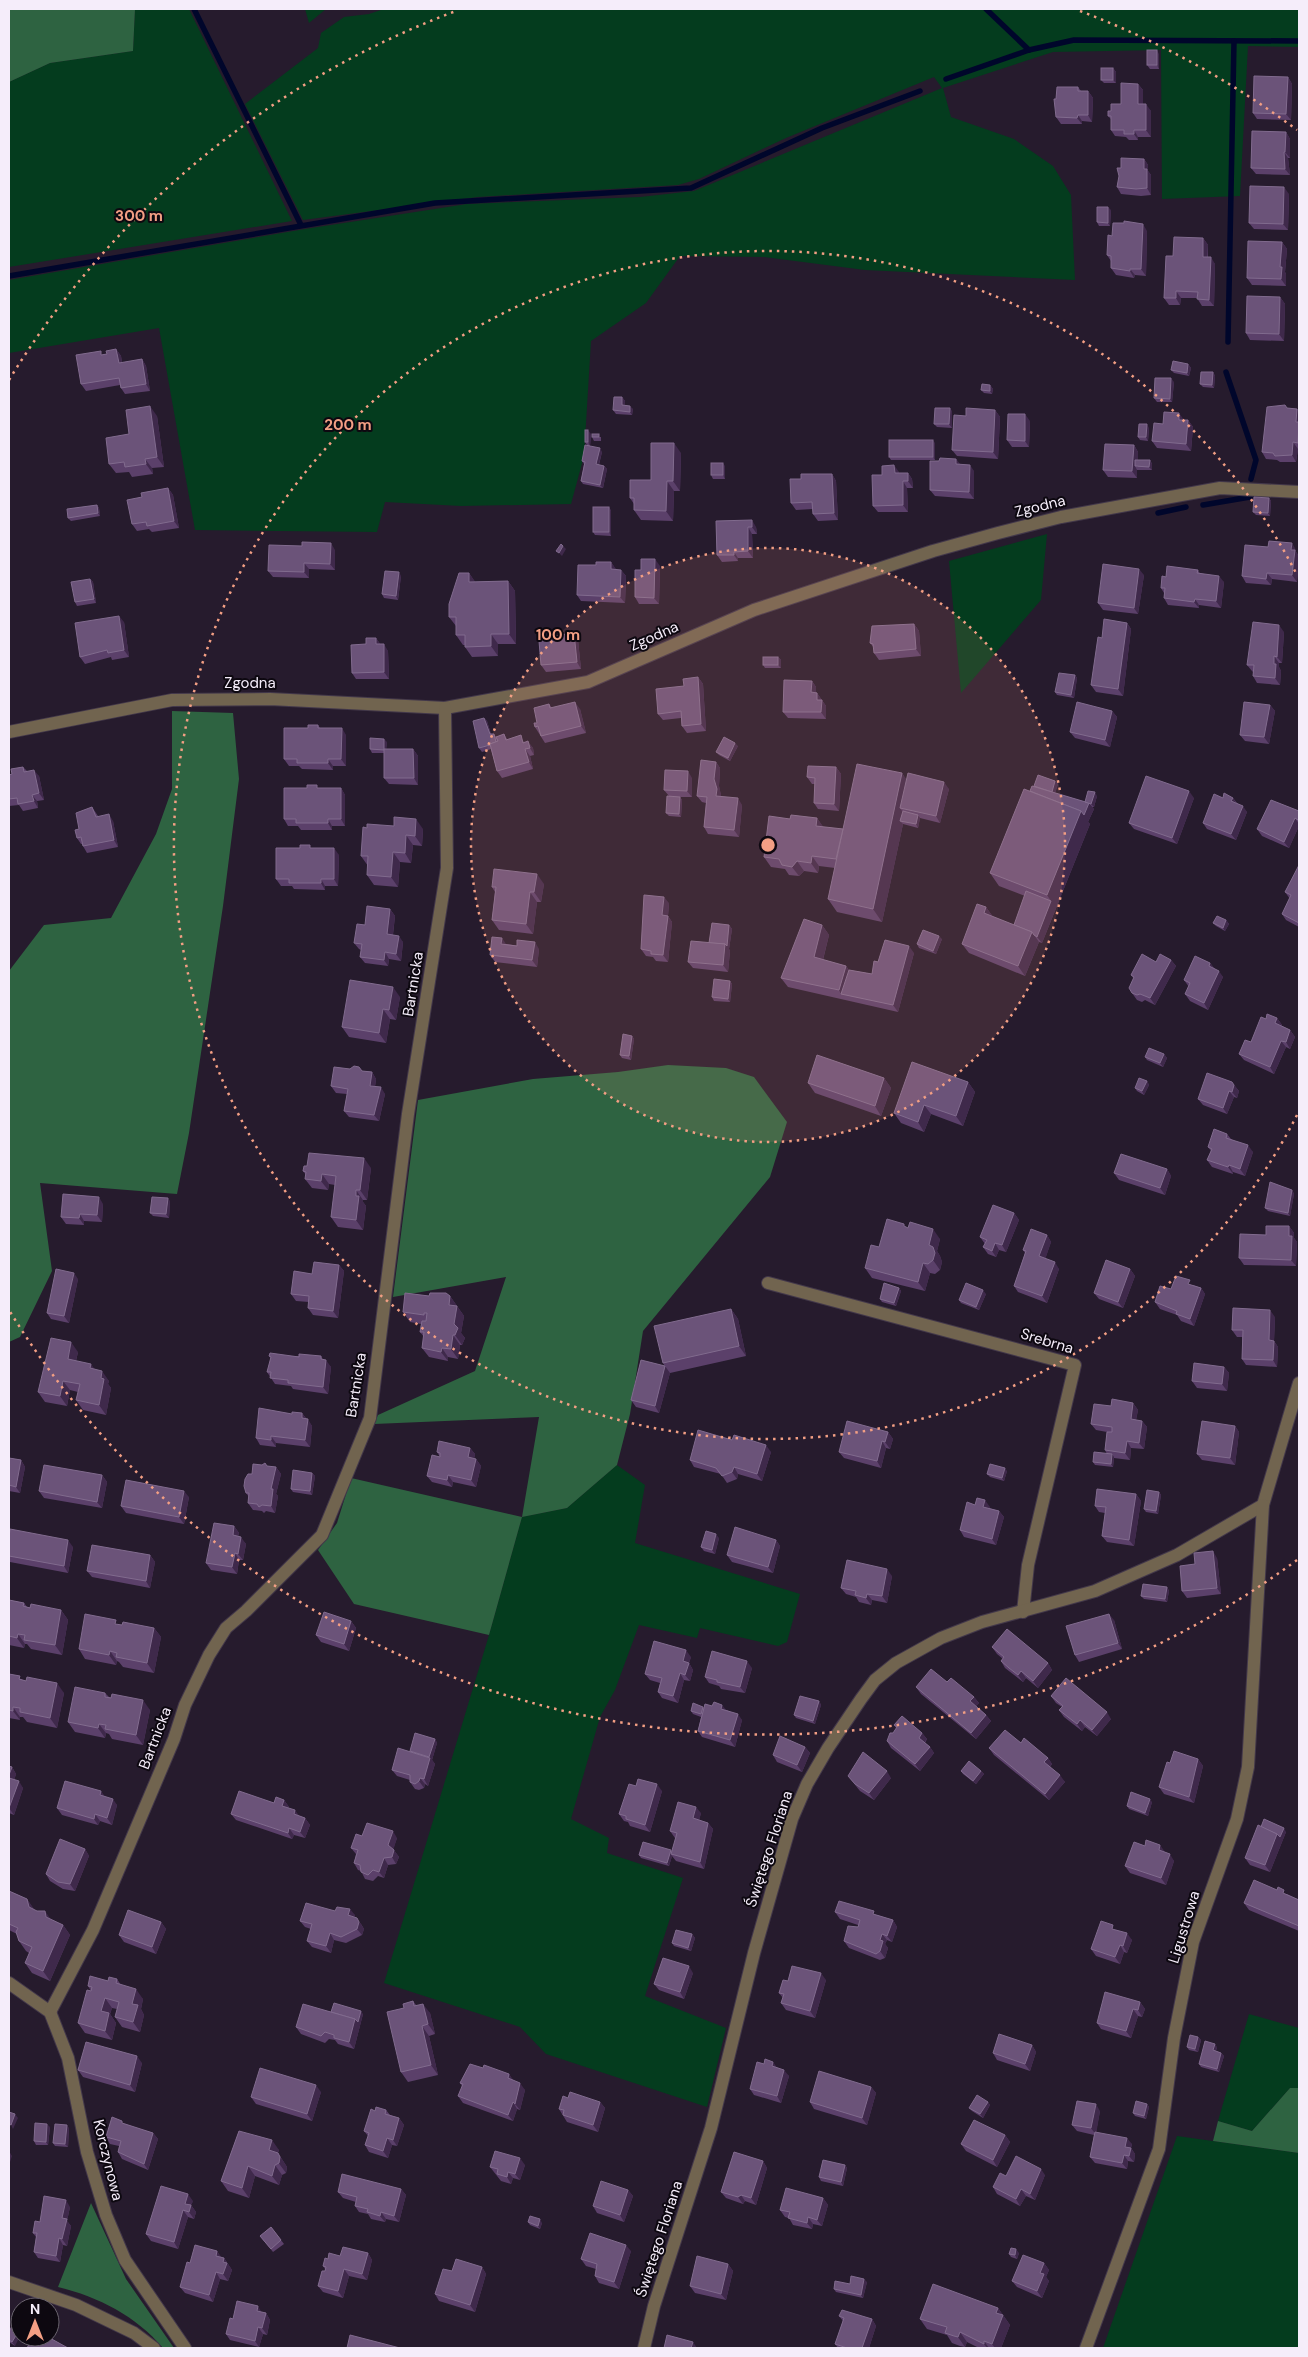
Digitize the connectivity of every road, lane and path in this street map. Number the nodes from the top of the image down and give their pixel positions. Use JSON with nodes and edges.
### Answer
{"nodes":[{"id":1,"x":1299,"y":492,"type":"edge"},
{"id":2,"x":446,"y":708,"type":"junction"},
{"id":3,"x":9,"y":732,"type":"edge"},
{"id":4,"x":768,"y":1283,"type":"dead end"},
{"id":5,"x":1299,"y":1383,"type":"edge"},
{"id":6,"x":1263,"y":1505,"type":"junction"},
{"id":7,"x":1023,"y":1612,"type":"junction"},
{"id":8,"x":9,"y":1983,"type":"edge"},
{"id":9,"x":50,"y":2012,"type":"junction"},
{"id":10,"x":9,"y":2282,"type":"edge"},
{"id":11,"x":154,"y":2348,"type":"edge"},
{"id":12,"x":185,"y":2348,"type":"edge"},
{"id":13,"x":644,"y":2348,"type":"edge"},
{"id":14,"x":1086,"y":2348,"type":"edge"}],
"edges":[{"from":1,"to":2,"type":"street","name":"Zgodna"},
{"from":2,"to":3,"type":"street","name":"Zgodna"},
{"from":2,"to":9,"type":"street","name":"Bartnicka"},
{"from":4,"to":7,"type":"street","name":"Srebrna"},
{"from":5,"to":6,"type":"street"},
{"from":6,"to":7,"type":"street","name":"Świętego Floriana"},
{"from":6,"to":14,"type":"street","name":"Ligustrowa"},
{"from":7,"to":13,"type":"street","name":"Świętego Floriana"},
{"from":8,"to":9,"type":"street"},
{"from":9,"to":12,"type":"street","name":"Korczynowa"},
{"from":10,"to":11,"type":"street"}]}
